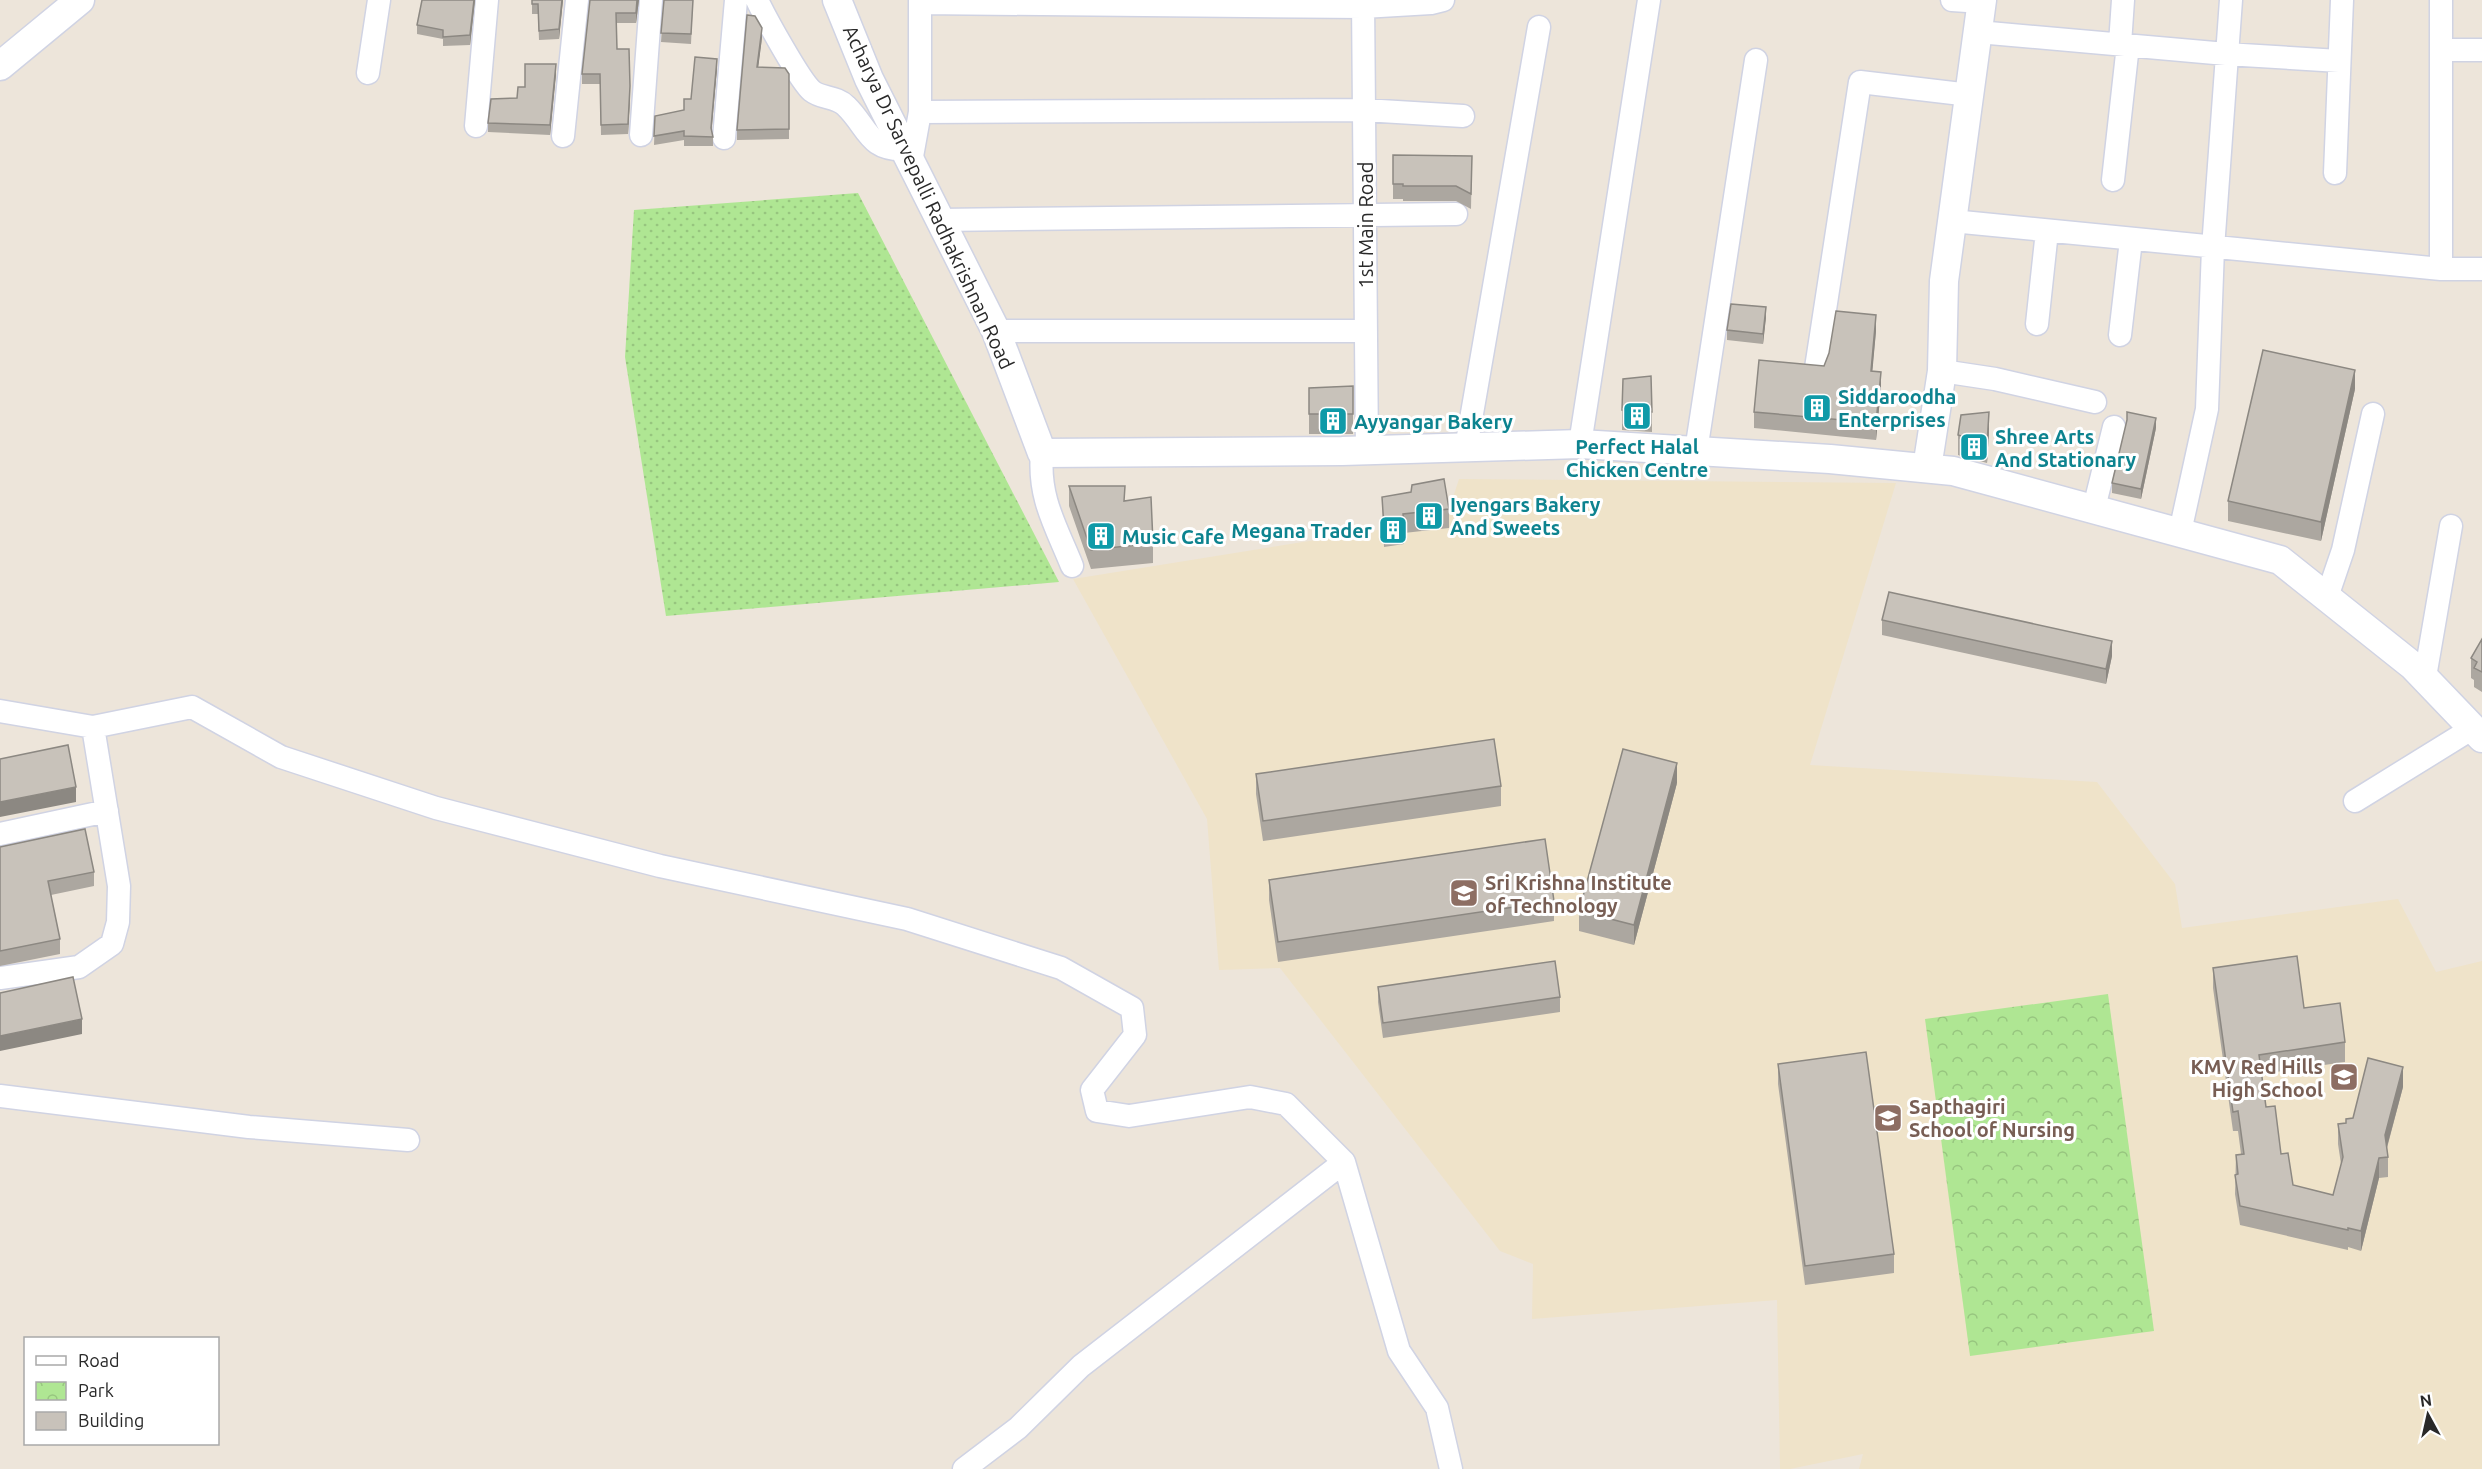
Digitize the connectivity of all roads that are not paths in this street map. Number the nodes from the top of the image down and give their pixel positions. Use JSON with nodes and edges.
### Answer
{"nodes":[{"id":1,"x":80,"y":0,"type":"edge"},
{"id":2,"x":380,"y":0,"type":"edge"},
{"id":3,"x":487,"y":0,"type":"edge"},
{"id":4,"x":577,"y":0,"type":"edge"},
{"id":5,"x":651,"y":0,"type":"edge"},
{"id":6,"x":736,"y":0,"type":"edge"},
{"id":7,"x":757,"y":0,"type":"edge"},
{"id":8,"x":837,"y":0,"type":"edge"},
{"id":9,"x":1443,"y":0,"type":"edge"},
{"id":10,"x":1649,"y":0,"type":"edge"},
{"id":11,"x":1952,"y":0,"type":"edge"},
{"id":12,"x":2123,"y":0,"type":"edge"},
{"id":13,"x":2231,"y":0,"type":"edge"},
{"id":14,"x":2342,"y":0,"type":"edge"},
{"id":15,"x":2441,"y":0,"type":"edge"},
{"id":16,"x":1982,"y":1,"type":"edge"},
{"id":17,"x":920,"y":2,"type":"edge"},
{"id":18,"x":1363,"y":3,"type":"edge"},
{"id":19,"x":1539,"y":27,"type":"dead end"},
{"id":20,"x":1978,"y":32,"type":"junction"},
{"id":21,"x":2124,"y":45,"type":"junction"},
{"id":22,"x":2442,"y":50,"type":"junction"},
{"id":23,"x":2482,"y":50,"type":"edge"},
{"id":24,"x":2226,"y":54,"type":"junction"},
{"id":25,"x":1756,"y":60,"type":"dead end"},
{"id":26,"x":2339,"y":61,"type":"junction"},
{"id":27,"x":0,"y":66,"type":"edge"},
{"id":28,"x":368,"y":73,"type":"dead end"},
{"id":29,"x":1970,"y":95,"type":"junction"},
{"id":30,"x":1364,"y":110,"type":"junction"},
{"id":31,"x":920,"y":112,"type":"junction"},
{"id":32,"x":1463,"y":116,"type":"dead end"},
{"id":33,"x":476,"y":126,"type":"dead end"},
{"id":34,"x":640,"y":135,"type":"dead end"},
{"id":35,"x":563,"y":136,"type":"dead end"},
{"id":36,"x":724,"y":138,"type":"dead end"},
{"id":37,"x":908,"y":156,"type":"junction"},
{"id":38,"x":2336,"y":173,"type":"dead end"},
{"id":39,"x":2113,"y":180,"type":"dead end"},
{"id":40,"x":1456,"y":214,"type":"dead end"},
{"id":41,"x":1365,"y":216,"type":"junction"},
{"id":42,"x":940,"y":220,"type":"junction"},
{"id":43,"x":1952,"y":221,"type":"junction"},
{"id":44,"x":2047,"y":231,"type":"junction"},
{"id":45,"x":2131,"y":240,"type":"junction"},
{"id":46,"x":2213,"y":248,"type":"junction"},
{"id":47,"x":2441,"y":269,"type":"junction"},
{"id":48,"x":2482,"y":269,"type":"edge"},
{"id":49,"x":2037,"y":324,"type":"dead end"},
{"id":50,"x":996,"y":331,"type":"junction"},
{"id":51,"x":1366,"y":331,"type":"junction"},
{"id":52,"x":2120,"y":335,"type":"dead end"},
{"id":53,"x":1816,"y":368,"type":"edge"},
{"id":54,"x":1942,"y":370,"type":"junction"},
{"id":55,"x":2094,"y":402,"type":"dead end"},
{"id":56,"x":2373,"y":414,"type":"dead end"},
{"id":57,"x":2114,"y":427,"type":"dead end"},
{"id":58,"x":1581,"y":444,"type":"junction"},
{"id":59,"x":1466,"y":448,"type":"junction"},
{"id":60,"x":1367,"y":450,"type":"junction"},
{"id":61,"x":1696,"y":451,"type":"junction"},
{"id":62,"x":1042,"y":453,"type":"junction"},
{"id":63,"x":1927,"y":468,"type":"junction"},
{"id":64,"x":2094,"y":508,"type":"junction"},
{"id":65,"x":2451,"y":526,"type":"dead end"},
{"id":66,"x":2180,"y":532,"type":"junction"},
{"id":67,"x":1072,"y":566,"type":"dead end"},
{"id":68,"x":2326,"y":597,"type":"junction"},
{"id":69,"x":2425,"y":677,"type":"junction"},
{"id":70,"x":0,"y":711,"type":"edge"},
{"id":71,"x":93,"y":728,"type":"junction"},
{"id":72,"x":2478,"y":733,"type":"edge"},
{"id":73,"x":2355,"y":801,"type":"dead end"},
{"id":74,"x":106,"y":811,"type":"junction"},
{"id":75,"x":0,"y":834,"type":"edge"},
{"id":76,"x":0,"y":978,"type":"edge"},
{"id":77,"x":0,"y":1096,"type":"edge"},
{"id":78,"x":408,"y":1140,"type":"dead end"},
{"id":79,"x":1344,"y":1162,"type":"junction"},
{"id":80,"x":964,"y":1469,"type":"edge"},
{"id":81,"x":1451,"y":1469,"type":"edge"}],
"edges":[{"from":1,"to":27,"type":"street"},
{"from":2,"to":28,"type":"street"},
{"from":3,"to":33,"type":"street"},
{"from":4,"to":35,"type":"street"},
{"from":5,"to":34,"type":"street"},
{"from":6,"to":36,"type":"street"},
{"from":7,"to":37,"type":"street"},
{"from":8,"to":37,"type":"street","name":"Acharya Dr Sarvepalli Radhakrishnan Road"},
{"from":9,"to":18,"type":"street"},
{"from":10,"to":58,"type":"street"},
{"from":11,"to":16,"type":"street"},
{"from":12,"to":21,"type":"street"},
{"from":13,"to":24,"type":"street"},
{"from":14,"to":26,"type":"street"},
{"from":15,"to":22,"type":"street"},
{"from":16,"to":20,"type":"street"},
{"from":17,"to":18,"type":"street"},
{"from":17,"to":31,"type":"street"},
{"from":18,"to":30,"type":"street","name":"1st Main Road"},
{"from":19,"to":59,"type":"street"},
{"from":20,"to":21,"type":"street"},
{"from":20,"to":29,"type":"street"},
{"from":21,"to":24,"type":"street"},
{"from":21,"to":39,"type":"street"},
{"from":22,"to":23,"type":"street"},
{"from":22,"to":47,"type":"street"},
{"from":24,"to":26,"type":"street"},
{"from":24,"to":46,"type":"street"},
{"from":25,"to":61,"type":"street"},
{"from":26,"to":38,"type":"street"},
{"from":29,"to":43,"type":"street"},
{"from":29,"to":53,"type":"street"},
{"from":30,"to":31,"type":"street"},
{"from":30,"to":32,"type":"street"},
{"from":30,"to":41,"type":"street","name":"1st Main Road"},
{"from":31,"to":37,"type":"street"},
{"from":37,"to":42,"type":"street","name":"Acharya Dr Sarvepalli Radhakrishnan Road"},
{"from":40,"to":41,"type":"street"},
{"from":41,"to":42,"type":"street"},
{"from":41,"to":51,"type":"street","name":"1st Main Road"},
{"from":42,"to":50,"type":"street","name":"Acharya Dr Sarvepalli Radhakrishnan Road"},
{"from":43,"to":44,"type":"street"},
{"from":43,"to":54,"type":"street"},
{"from":44,"to":45,"type":"street"},
{"from":44,"to":49,"type":"street"},
{"from":45,"to":46,"type":"street"},
{"from":45,"to":52,"type":"street"},
{"from":46,"to":47,"type":"street"},
{"from":46,"to":66,"type":"street"},
{"from":47,"to":48,"type":"street"},
{"from":50,"to":51,"type":"street"},
{"from":50,"to":62,"type":"street","name":"Acharya Dr Sarvepalli Radhakrishnan Road"},
{"from":51,"to":60,"type":"street","name":"1st Main Road"},
{"from":54,"to":55,"type":"street"},
{"from":54,"to":63,"type":"street"},
{"from":56,"to":68,"type":"street"},
{"from":57,"to":64,"type":"street"},
{"from":58,"to":59,"type":"street"},
{"from":58,"to":61,"type":"street"},
{"from":59,"to":60,"type":"street"},
{"from":60,"to":62,"type":"street"},
{"from":61,"to":63,"type":"street"},
{"from":62,"to":67,"type":"street"},
{"from":63,"to":64,"type":"street"},
{"from":64,"to":66,"type":"street"},
{"from":65,"to":69,"type":"street"},
{"from":66,"to":68,"type":"street"},
{"from":68,"to":69,"type":"street"},
{"from":69,"to":72,"type":"street"},
{"from":70,"to":71,"type":"street"},
{"from":71,"to":74,"type":"street"},
{"from":71,"to":79,"type":"street"},
{"from":72,"to":73,"type":"street"},
{"from":74,"to":75,"type":"street"},
{"from":74,"to":76,"type":"street"},
{"from":77,"to":78,"type":"street"},
{"from":79,"to":80,"type":"street"},
{"from":79,"to":81,"type":"street"}]}
